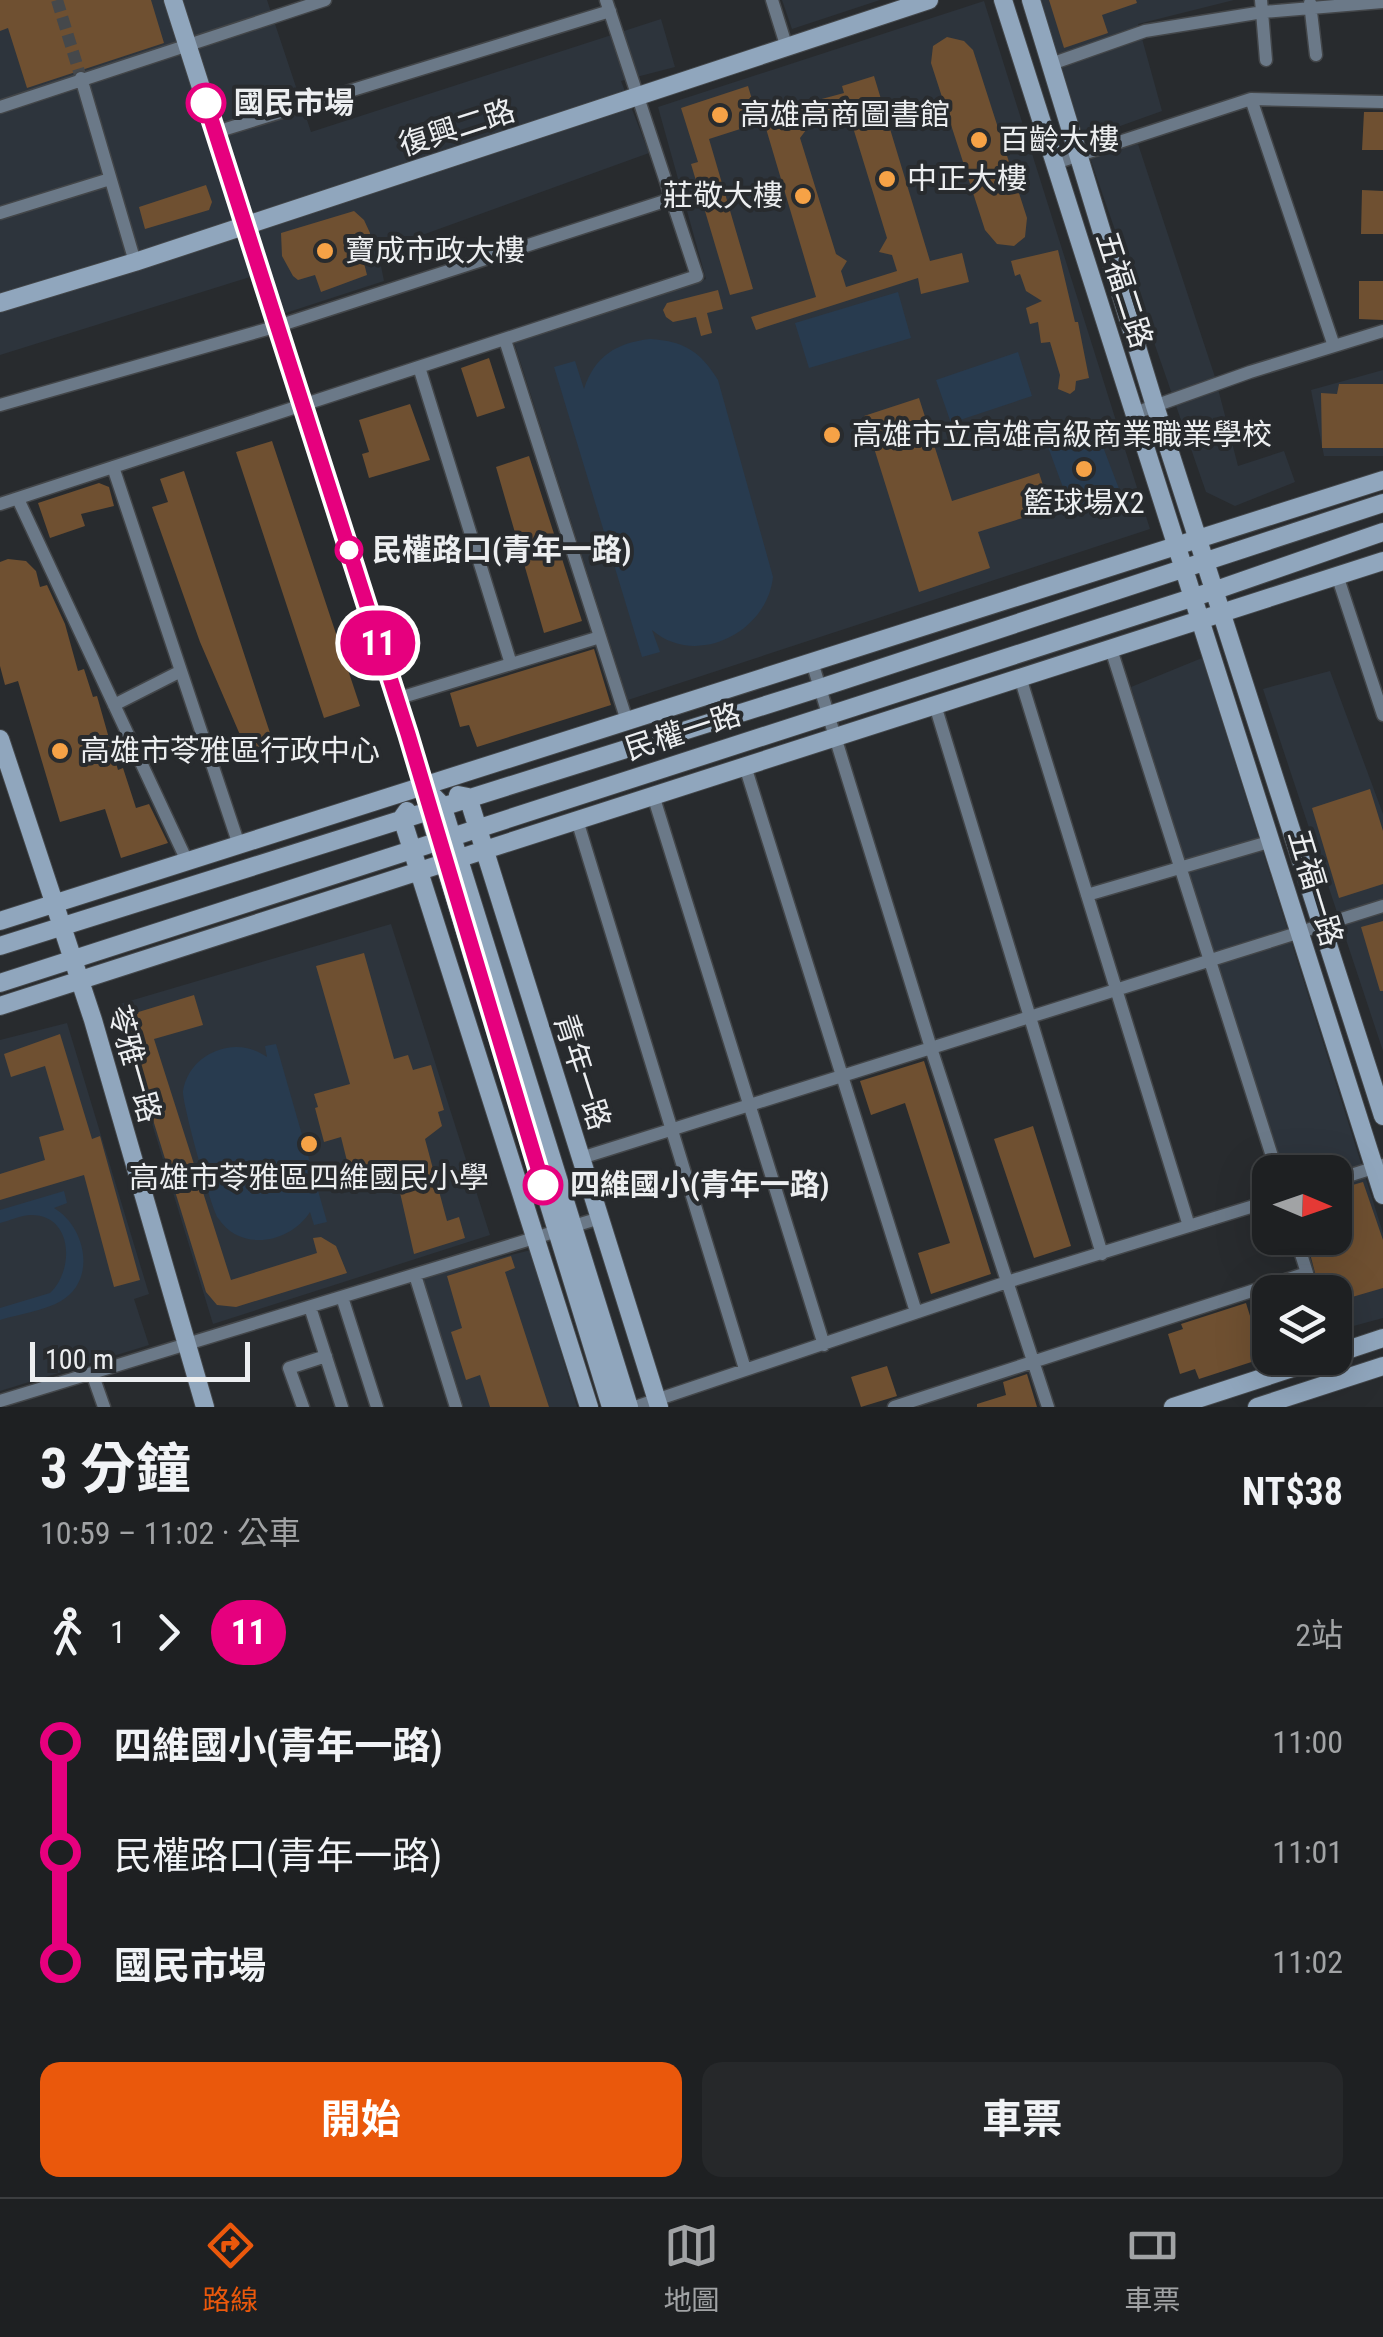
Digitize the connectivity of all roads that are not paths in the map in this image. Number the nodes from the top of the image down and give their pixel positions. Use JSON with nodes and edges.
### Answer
{"nodes":[{"id":1,"x":173,"y":0,"type":"edge"},
{"id":2,"x":324,"y":0,"type":"edge"},
{"id":3,"x":772,"y":0,"type":"edge"},
{"id":4,"x":928,"y":0,"type":"edge"},
{"id":5,"x":1003,"y":0,"type":"edge"},
{"id":6,"x":1031,"y":0,"type":"edge"},
{"id":7,"x":1383,"y":2,"type":"edge"},
{"id":8,"x":298,"y":4,"type":"edge"},
{"id":9,"x":1310,"y":4,"type":"edge"},
{"id":10,"x":608,"y":5,"type":"edge"},
{"id":11,"x":1262,"y":6,"type":"edge"},
{"id":12,"x":188,"y":45,"type":"junction"},
{"id":13,"x":788,"y":48,"type":"junction"},
{"id":14,"x":1316,"y":56,"type":"dead end"},
{"id":15,"x":1266,"y":60,"type":"dead end"},
{"id":16,"x":1051,"y":64,"type":"junction"},
{"id":17,"x":81,"y":80,"type":"junction"},
{"id":18,"x":638,"y":98,"type":"junction"},
{"id":19,"x":1252,"y":99,"type":"junction"},
{"id":20,"x":1383,"y":102,"type":"edge"},
{"id":21,"x":0,"y":107,"type":"edge"},
{"id":22,"x":216,"y":132,"type":"junction"},
{"id":23,"x":1078,"y":154,"type":"junction"},
{"id":24,"x":1055,"y":162,"type":"junction"},
{"id":25,"x":110,"y":180,"type":"junction"},
{"id":26,"x":671,"y":199,"type":"junction"},
{"id":27,"x":0,"y":213,"type":"edge"},
{"id":28,"x":246,"y":226,"type":"junction"},
{"id":29,"x":135,"y":262,"type":"junction"},
{"id":30,"x":0,"y":303,"type":"edge"},
{"id":31,"x":278,"y":326,"type":"junction"},
{"id":32,"x":1383,"y":331,"type":"edge"},
{"id":33,"x":505,"y":340,"type":"junction"},
{"id":34,"x":1334,"y":346,"type":"junction"},
{"id":35,"x":418,"y":367,"type":"junction"},
{"id":36,"x":0,"y":406,"type":"edge"},
{"id":37,"x":303,"y":406,"type":"junction"},
{"id":38,"x":1155,"y":406,"type":"junction"},
{"id":39,"x":1134,"y":413,"type":"junction"},
{"id":40,"x":113,"y":466,"type":"junction"},
{"id":41,"x":1383,"y":480,"type":"edge"},
{"id":42,"x":18,"y":499,"type":"junction"},
{"id":43,"x":1383,"y":503,"type":"edge"},
{"id":44,"x":0,"y":504,"type":"edge"},
{"id":45,"x":1383,"y":532,"type":"edge"},
{"id":46,"x":1198,"y":538,"type":"junction"},
{"id":47,"x":1176,"y":546,"type":"junction"},
{"id":48,"x":1383,"y":561,"type":"edge"},
{"id":49,"x":1207,"y":563,"type":"junction"},
{"id":50,"x":1184,"y":570,"type":"junction"},
{"id":51,"x":1337,"y":576,"type":"junction"},
{"id":52,"x":1216,"y":590,"type":"junction"},
{"id":53,"x":1193,"y":598,"type":"junction"},
{"id":54,"x":1223,"y":612,"type":"junction"},
{"id":55,"x":1200,"y":620,"type":"junction"},
{"id":56,"x":600,"y":638,"type":"junction"},
{"id":57,"x":1110,"y":648,"type":"junction"},
{"id":58,"x":812,"y":662,"type":"junction"},
{"id":59,"x":511,"y":664,"type":"junction"},
{"id":60,"x":181,"y":671,"type":"junction"},
{"id":61,"x":1020,"y":678,"type":"junction"},
{"id":62,"x":820,"y":688,"type":"junction"},
{"id":63,"x":396,"y":700,"type":"junction"},
{"id":64,"x":114,"y":705,"type":"junction"},
{"id":65,"x":935,"y":705,"type":"junction"},
{"id":66,"x":829,"y":714,"type":"junction"},
{"id":67,"x":1383,"y":716,"type":"edge"},
{"id":68,"x":627,"y":721,"type":"junction"},
{"id":69,"x":836,"y":737,"type":"junction"},
{"id":70,"x":0,"y":739,"type":"edge"},
{"id":71,"x":746,"y":766,"type":"junction"},
{"id":72,"x":424,"y":786,"type":"junction"},
{"id":73,"x":653,"y":796,"type":"junction"},
{"id":74,"x":468,"y":797,"type":"junction"},
{"id":75,"x":435,"y":807,"type":"junction"},
{"id":76,"x":402,"y":818,"type":"junction"},
{"id":77,"x":577,"y":820,"type":"junction"},
{"id":78,"x":478,"y":829,"type":"junction"},
{"id":79,"x":445,"y":839,"type":"junction"},
{"id":80,"x":1272,"y":841,"type":"junction"},
{"id":81,"x":240,"y":845,"type":"junction"},
{"id":82,"x":412,"y":849,"type":"junction"},
{"id":83,"x":484,"y":850,"type":"junction"},
{"id":84,"x":452,"y":860,"type":"junction"},
{"id":85,"x":187,"y":861,"type":"junction"},
{"id":86,"x":1179,"y":868,"type":"junction"},
{"id":87,"x":419,"y":871,"type":"junction"},
{"id":88,"x":1086,"y":895,"type":"junction"},
{"id":89,"x":56,"y":903,"type":"junction"},
{"id":90,"x":1383,"y":906,"type":"edge"},
{"id":91,"x":0,"y":921,"type":"edge"},
{"id":92,"x":63,"y":926,"type":"junction"},
{"id":93,"x":1322,"y":926,"type":"junction"},
{"id":94,"x":1300,"y":933,"type":"junction"},
{"id":95,"x":0,"y":946,"type":"edge"},
{"id":96,"x":74,"y":960,"type":"junction"},
{"id":97,"x":1208,"y":961,"type":"junction"},
{"id":98,"x":80,"y":980,"type":"junction"},
{"id":99,"x":0,"y":983,"type":"edge"},
{"id":100,"x":1116,"y":990,"type":"junction"},
{"id":101,"x":0,"y":1006,"type":"edge"},
{"id":102,"x":1031,"y":1017,"type":"junction"},
{"id":103,"x":931,"y":1048,"type":"junction"},
{"id":104,"x":547,"y":1051,"type":"junction"},
{"id":105,"x":514,"y":1062,"type":"junction"},
{"id":106,"x":483,"y":1072,"type":"junction"},
{"id":107,"x":842,"y":1076,"type":"junction"},
{"id":108,"x":749,"y":1105,"type":"junction"},
{"id":109,"x":1383,"y":1116,"type":"edge"},
{"id":110,"x":672,"y":1130,"type":"junction"},
{"id":111,"x":1271,"y":1155,"type":"edge"},
{"id":112,"x":581,"y":1158,"type":"junction"},
{"id":113,"x":1378,"y":1166,"type":"edge"},
{"id":114,"x":1352,"y":1174,"type":"edge"},
{"id":115,"x":1383,"y":1195,"type":"edge"},
{"id":116,"x":1252,"y":1206,"type":"edge"},
{"id":117,"x":600,"y":1218,"type":"junction"},
{"id":118,"x":1188,"y":1226,"type":"junction"},
{"id":119,"x":566,"y":1229,"type":"junction"},
{"id":120,"x":535,"y":1238,"type":"junction"},
{"id":121,"x":1102,"y":1254,"type":"junction"},
{"id":122,"x":1301,"y":1255,"type":"edge"},
{"id":123,"x":414,"y":1275,"type":"junction"},
{"id":124,"x":1007,"y":1282,"type":"junction"},
{"id":125,"x":342,"y":1297,"type":"junction"},
{"id":126,"x":310,"y":1307,"type":"junction"},
{"id":127,"x":916,"y":1312,"type":"junction"},
{"id":128,"x":1383,"y":1338,"type":"edge"},
{"id":129,"x":824,"y":1344,"type":"junction"},
{"id":130,"x":185,"y":1346,"type":"junction"},
{"id":131,"x":1352,"y":1348,"type":"edge"},
{"id":132,"x":326,"y":1356,"type":"junction"},
{"id":133,"x":1034,"y":1362,"type":"junction"},
{"id":134,"x":1383,"y":1366,"type":"edge"},
{"id":135,"x":745,"y":1370,"type":"junction"},
{"id":136,"x":92,"y":1373,"type":"junction"},
{"id":137,"x":1271,"y":1375,"type":"edge"},
{"id":138,"x":7,"y":1402,"type":"edge"},
{"id":139,"x":658,"y":1403,"type":"edge"},
{"id":140,"x":104,"y":1407,"type":"edge"},
{"id":141,"x":205,"y":1407,"type":"edge"},
{"id":142,"x":302,"y":1407,"type":"edge"},
{"id":143,"x":342,"y":1407,"type":"edge"},
{"id":144,"x":377,"y":1407,"type":"edge"},
{"id":145,"x":456,"y":1407,"type":"edge"},
{"id":146,"x":589,"y":1407,"type":"edge"},
{"id":147,"x":611,"y":1407,"type":"edge"},
{"id":148,"x":632,"y":1407,"type":"edge"},
{"id":149,"x":894,"y":1407,"type":"edge"},
{"id":150,"x":1048,"y":1407,"type":"edge"},
{"id":151,"x":1173,"y":1407,"type":"edge"},
{"id":152,"x":1257,"y":1407,"type":"edge"}],
"edges":[{"from":1,"to":12,"type":"street"},
{"from":2,"to":8,"type":"street"},
{"from":3,"to":13,"type":"street"},
{"from":4,"to":13,"type":"street","name":"復興二路"},
{"from":5,"to":24,"type":"street","name":"五福二路"},
{"from":6,"to":16,"type":"street","name":"五福二路"},
{"from":7,"to":9,"type":"street"},
{"from":8,"to":12,"type":"street"},
{"from":9,"to":11,"type":"street"},
{"from":9,"to":14,"type":"street"},
{"from":10,"to":18,"type":"street"},
{"from":10,"to":22,"type":"street"},
{"from":11,"to":15,"type":"street"},
{"from":11,"to":16,"type":"street"},
{"from":12,"to":17,"type":"street"},
{"from":12,"to":22,"type":"street"},
{"from":13,"to":18,"type":"street","name":"復興二路"},
{"from":16,"to":23,"type":"street","name":"五福二路"},
{"from":17,"to":21,"type":"street"},
{"from":17,"to":25,"type":"street"},
{"from":18,"to":26,"type":"street"},
{"from":18,"to":28,"type":"street","name":"復興二路"},
{"from":19,"to":20,"type":"street"},
{"from":19,"to":23,"type":"street"},
{"from":19,"to":34,"type":"street"},
{"from":22,"to":28,"type":"street"},
{"from":23,"to":24,"type":"street"},
{"from":23,"to":38,"type":"street","name":"五福二路"},
{"from":24,"to":39,"type":"street","name":"五福二路"},
{"from":25,"to":27,"type":"street"},
{"from":25,"to":29,"type":"street"},
{"from":26,"to":31,"type":"street"},
{"from":26,"to":33,"type":"street"},
{"from":28,"to":29,"type":"street","name":"復興二路"},
{"from":28,"to":31,"type":"street"},
{"from":29,"to":30,"type":"street","name":"復興二路"},
{"from":31,"to":36,"type":"street"},
{"from":31,"to":37,"type":"street"},
{"from":32,"to":34,"type":"street"},
{"from":33,"to":35,"type":"street"},
{"from":33,"to":56,"type":"street"},
{"from":34,"to":38,"type":"street"},
{"from":35,"to":37,"type":"street"},
{"from":35,"to":59,"type":"street"},
{"from":37,"to":40,"type":"street"},
{"from":37,"to":63,"type":"street"},
{"from":38,"to":39,"type":"street"},
{"from":38,"to":46,"type":"street","name":"五福二路"},
{"from":39,"to":47,"type":"street","name":"五福二路"},
{"from":40,"to":42,"type":"street"},
{"from":40,"to":60,"type":"street"},
{"from":41,"to":46,"type":"street","name":"民權一路"},
{"from":42,"to":44,"type":"street"},
{"from":42,"to":64,"type":"street"},
{"from":43,"to":49,"type":"street","name":"民權一路"},
{"from":45,"to":52,"type":"street","name":"民權一路"},
{"from":46,"to":47,"type":"street","name":"民權一路"},
{"from":46,"to":49,"type":"street","name":"五福一路"},
{"from":47,"to":50,"type":"street","name":"五福二路"},
{"from":47,"to":58,"type":"street","name":"民權一路"},
{"from":48,"to":51,"type":"street","name":"民權一路"},
{"from":49,"to":50,"type":"street","name":"民權一路"},
{"from":49,"to":52,"type":"street","name":"五福一路"},
{"from":50,"to":53,"type":"street","name":"五福二路"},
{"from":50,"to":62,"type":"street","name":"民權一路"},
{"from":51,"to":54,"type":"street","name":"民權一路"},
{"from":51,"to":67,"type":"street"},
{"from":52,"to":53,"type":"street","name":"民權一路"},
{"from":52,"to":54,"type":"street","name":"五福一路"},
{"from":53,"to":55,"type":"street","name":"五福一路"},
{"from":53,"to":66,"type":"street","name":"民權一路"},
{"from":54,"to":55,"type":"street","name":"民權一路"},
{"from":54,"to":93,"type":"street","name":"五福一路"},
{"from":55,"to":57,"type":"street","name":"民權一路"},
{"from":55,"to":80,"type":"street","name":"五福一路"},
{"from":56,"to":59,"type":"street"},
{"from":56,"to":68,"type":"street"},
{"from":57,"to":61,"type":"street","name":"民權一路"},
{"from":57,"to":86,"type":"street"},
{"from":58,"to":62,"type":"street"},
{"from":58,"to":68,"type":"street","name":"民權一路"},
{"from":59,"to":63,"type":"street"},
{"from":60,"to":64,"type":"street"},
{"from":60,"to":81,"type":"street"},
{"from":61,"to":65,"type":"street","name":"民權一路"},
{"from":61,"to":88,"type":"street"},
{"from":62,"to":66,"type":"street"},
{"from":62,"to":74,"type":"street","name":"民權一路"},
{"from":63,"to":72,"type":"street"},
{"from":64,"to":85,"type":"street"},
{"from":65,"to":69,"type":"street","name":"民權一路"},
{"from":65,"to":102,"type":"street"},
{"from":66,"to":69,"type":"street"},
{"from":66,"to":78,"type":"street","name":"民權一路"},
{"from":68,"to":72,"type":"street","name":"民權一路"},
{"from":69,"to":71,"type":"street","name":"民權一路"},
{"from":69,"to":103,"type":"street"},
{"from":70,"to":89,"type":"street","name":"苓雅一路"},
{"from":71,"to":73,"type":"street","name":"民權一路"},
{"from":71,"to":107,"type":"street"},
{"from":72,"to":74,"type":"street"},
{"from":72,"to":75,"type":"street"},
{"from":72,"to":76,"type":"street"},
{"from":72,"to":81,"type":"street","name":"民權一路"},
{"from":73,"to":77,"type":"street","name":"民權一路"},
{"from":73,"to":108,"type":"street"},
{"from":74,"to":75,"type":"street","name":"民權一路"},
{"from":74,"to":78,"type":"street","name":"青年一路"},
{"from":75,"to":76,"type":"street","name":"民權一路"},
{"from":75,"to":79,"type":"street"},
{"from":76,"to":82,"type":"street"},
{"from":76,"to":92,"type":"street","name":"民權一路"},
{"from":77,"to":83,"type":"street","name":"民權一路"},
{"from":77,"to":110,"type":"street"},
{"from":78,"to":79,"type":"street","name":"民權一路"},
{"from":78,"to":83,"type":"street","name":"青年一路"},
{"from":79,"to":82,"type":"street","name":"民權一路"},
{"from":79,"to":84,"type":"street"},
{"from":80,"to":86,"type":"street"},
{"from":80,"to":94,"type":"street","name":"五福一路"},
{"from":81,"to":85,"type":"street","name":"民權一路"},
{"from":82,"to":87,"type":"street"},
{"from":82,"to":96,"type":"street","name":"民權一路"},
{"from":83,"to":84,"type":"street","name":"民權一路"},
{"from":83,"to":104,"type":"street","name":"青年一路"},
{"from":84,"to":87,"type":"street","name":"民權一路"},
{"from":84,"to":105,"type":"street"},
{"from":85,"to":89,"type":"street","name":"民權一路"},
{"from":86,"to":88,"type":"street"},
{"from":86,"to":97,"type":"street"},
{"from":87,"to":98,"type":"street","name":"民權一路"},
{"from":87,"to":106,"type":"street"},
{"from":88,"to":100,"type":"street"},
{"from":89,"to":91,"type":"street","name":"民權一路"},
{"from":89,"to":92,"type":"street","name":"苓雅一路"},
{"from":90,"to":93,"type":"street"},
{"from":92,"to":95,"type":"street","name":"民權一路"},
{"from":92,"to":96,"type":"street","name":"苓雅一路"},
{"from":93,"to":94,"type":"street"},
{"from":93,"to":109,"type":"street","name":"五福一路"},
{"from":94,"to":97,"type":"street"},
{"from":94,"to":113,"type":"street","name":"五福一路"},
{"from":96,"to":98,"type":"street","name":"苓雅一路"},
{"from":96,"to":99,"type":"street","name":"民權一路"},
{"from":97,"to":100,"type":"street"},
{"from":97,"to":111,"type":"street"},
{"from":98,"to":101,"type":"street","name":"民權一路"},
{"from":98,"to":130,"type":"street","name":"苓雅一路"},
{"from":100,"to":102,"type":"street"},
{"from":100,"to":118,"type":"street"},
{"from":102,"to":103,"type":"street"},
{"from":102,"to":121,"type":"street"},
{"from":103,"to":107,"type":"street"},
{"from":103,"to":124,"type":"street"},
{"from":104,"to":105,"type":"street"},
{"from":104,"to":112,"type":"street","name":"青年一路"},
{"from":105,"to":106,"type":"street"},
{"from":105,"to":119,"type":"street"},
{"from":106,"to":120,"type":"street"},
{"from":107,"to":108,"type":"street"},
{"from":107,"to":127,"type":"street"},
{"from":108,"to":110,"type":"street"},
{"from":108,"to":129,"type":"street"},
{"from":110,"to":112,"type":"street"},
{"from":110,"to":135,"type":"street"},
{"from":112,"to":117,"type":"street","name":"青年一路"},
{"from":113,"to":114,"type":"street"},
{"from":113,"to":115,"type":"street","name":"五福一路"},
{"from":116,"to":118,"type":"street"},
{"from":117,"to":119,"type":"street"},
{"from":117,"to":139,"type":"street","name":"青年一路"},
{"from":118,"to":121,"type":"street"},
{"from":119,"to":120,"type":"street"},
{"from":119,"to":147,"type":"street"},
{"from":119,"to":148,"type":"street"},
{"from":120,"to":123,"type":"street"},
{"from":120,"to":146,"type":"street"},
{"from":121,"to":124,"type":"street"},
{"from":122,"to":133,"type":"street"},
{"from":123,"to":125,"type":"street"},
{"from":123,"to":145,"type":"street"},
{"from":124,"to":127,"type":"street"},
{"from":124,"to":133,"type":"street"},
{"from":125,"to":126,"type":"street"},
{"from":125,"to":144,"type":"street"},
{"from":126,"to":130,"type":"street"},
{"from":126,"to":132,"type":"street"},
{"from":127,"to":129,"type":"street"},
{"from":128,"to":131,"type":"street"},
{"from":129,"to":135,"type":"street"},
{"from":130,"to":136,"type":"street"},
{"from":130,"to":141,"type":"street","name":"苓雅一路"},
{"from":132,"to":142,"type":"street"},
{"from":132,"to":143,"type":"street"},
{"from":133,"to":149,"type":"street"},
{"from":133,"to":150,"type":"street"},
{"from":134,"to":152,"type":"street"},
{"from":135,"to":139,"type":"street"},
{"from":136,"to":138,"type":"street"},
{"from":136,"to":140,"type":"street"},
{"from":137,"to":151,"type":"street"},
{"from":139,"to":148,"type":"street"}]}
